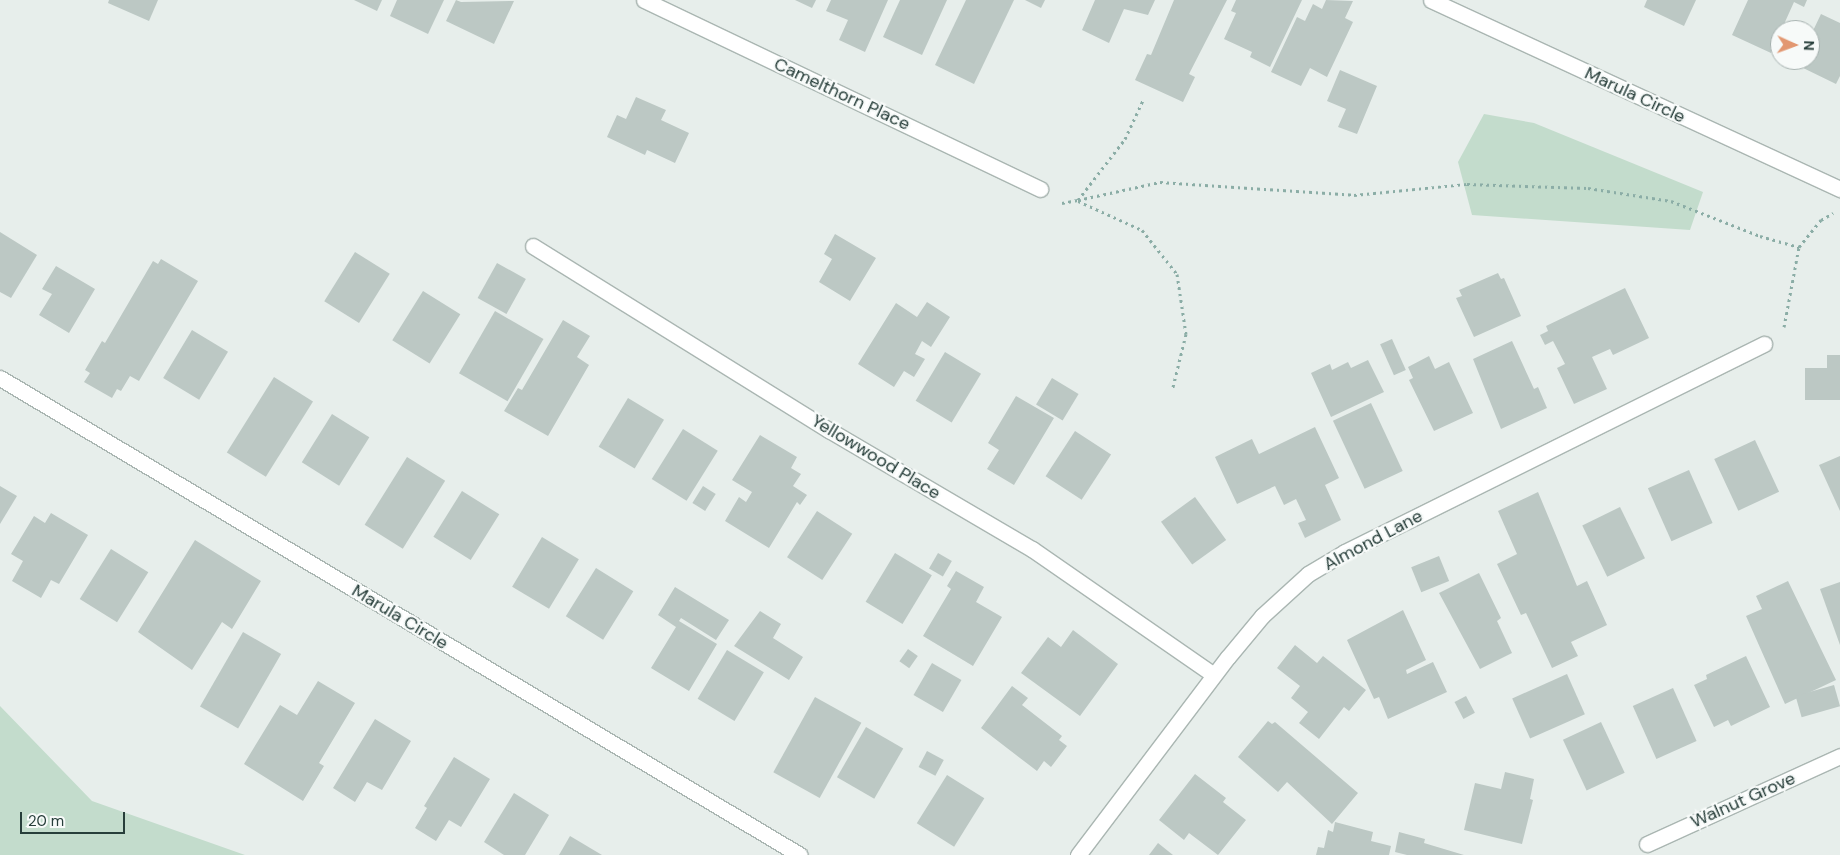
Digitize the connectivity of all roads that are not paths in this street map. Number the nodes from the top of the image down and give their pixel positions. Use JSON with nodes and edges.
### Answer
{"nodes":[{"id":1,"x":644,"y":0,"type":"edge"},
{"id":2,"x":1431,"y":0,"type":"edge"},
{"id":3,"x":1040,"y":188,"type":"dead end"},
{"id":4,"x":1840,"y":189,"type":"edge"},
{"id":5,"x":533,"y":246,"type":"dead end"},
{"id":6,"x":1764,"y":344,"type":"road end"},
{"id":7,"x":0,"y":378,"type":"edge"},
{"id":8,"x":1214,"y":675,"type":"junction"},
{"id":9,"x":1840,"y":756,"type":"edge"},
{"id":10,"x":1647,"y":844,"type":"dead end"},
{"id":11,"x":800,"y":855,"type":"edge"},
{"id":12,"x":1078,"y":855,"type":"edge"}],
"edges":[{"from":1,"to":3,"type":"street","name":"Camelthorn Place"},
{"from":2,"to":4,"type":"street","name":"Marula Circle"},
{"from":5,"to":8,"type":"street","name":"Yellowwood Place"},
{"from":6,"to":8,"type":"street","name":"Almond Lane"},
{"from":7,"to":11,"type":"street","name":"Marula Circle"},
{"from":8,"to":12,"type":"street","name":"Almond Lane"},
{"from":9,"to":10,"type":"street","name":"Walnut Grove"}]}
